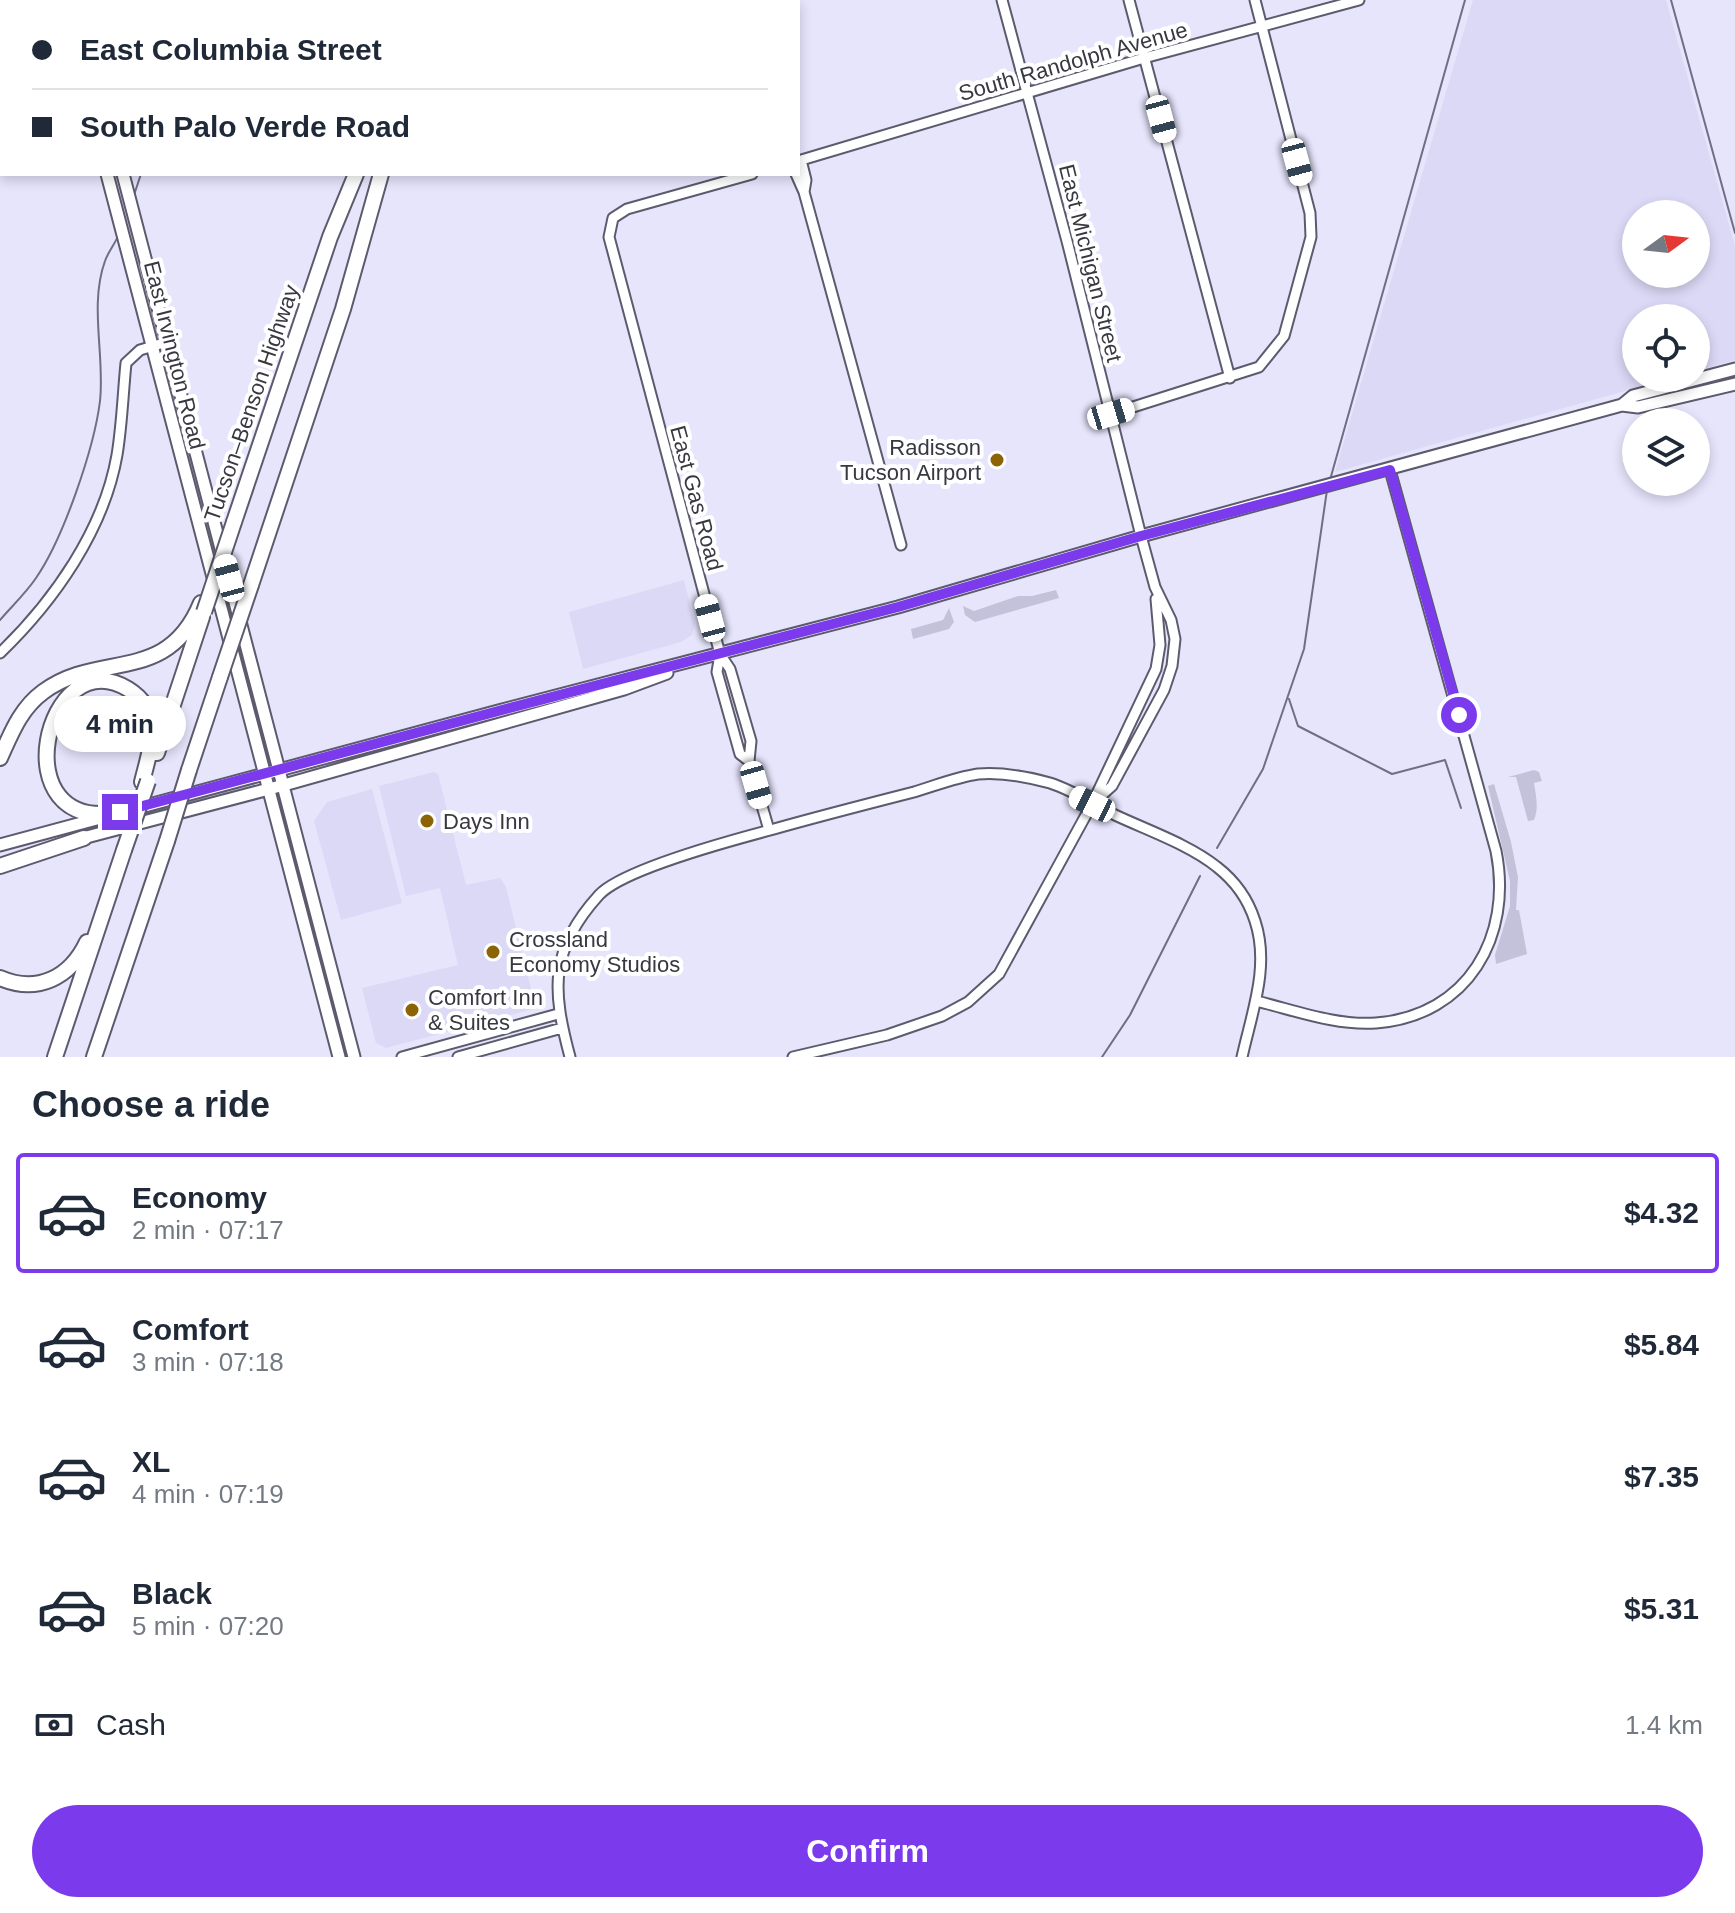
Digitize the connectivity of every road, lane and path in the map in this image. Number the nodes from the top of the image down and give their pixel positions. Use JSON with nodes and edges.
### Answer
{"nodes":[{"id":1,"x":1002,"y":0,"type":"edge"},
{"id":2,"x":1129,"y":0,"type":"edge"},
{"id":3,"x":1255,"y":0,"type":"edge"},
{"id":4,"x":1359,"y":0,"type":"edge"},
{"id":5,"x":1262,"y":24,"type":"junction"},
{"id":6,"x":1144,"y":58,"type":"junction"},
{"id":7,"x":1027,"y":93,"type":"junction"},
{"id":8,"x":800,"y":161,"type":"edge"},
{"id":9,"x":108,"y":176,"type":"edge"},
{"id":10,"x":124,"y":176,"type":"edge"},
{"id":11,"x":355,"y":176,"type":"edge"},
{"id":12,"x":380,"y":176,"type":"edge"},
{"id":13,"x":745,"y":176,"type":"edge"},
{"id":14,"x":797,"y":176,"type":"edge"},
{"id":15,"x":804,"y":192,"type":"junction"},
{"id":16,"x":167,"y":342,"type":"junction"},
{"id":17,"x":151,"y":347,"type":"junction"},
{"id":18,"x":1735,"y":369,"type":"edge"},
{"id":19,"x":1230,"y":378,"type":"junction"},
{"id":20,"x":1735,"y":384,"type":"edge"},
{"id":21,"x":1622,"y":405,"type":"junction"},
{"id":22,"x":1111,"y":414,"type":"junction"},
{"id":23,"x":1390,"y":470,"type":"junction"},
{"id":24,"x":1141,"y":536,"type":"junction"},
{"id":25,"x":901,"y":545,"type":"dead end"},
{"id":26,"x":1155,"y":587,"type":"junction"},
{"id":27,"x":202,"y":608,"type":"junction"},
{"id":28,"x":0,"y":653,"type":"edge"},
{"id":29,"x":720,"y":654,"type":"junction"},
{"id":30,"x":1157,"y":661,"type":"junction"},
{"id":31,"x":1172,"y":666,"type":"junction"},
{"id":32,"x":583,"y":689,"type":"junction"},
{"id":33,"x":514,"y":720,"type":"junction"},
{"id":34,"x":32,"y":754,"type":"dead end"},
{"id":35,"x":0,"y":758,"type":"edge"},
{"id":36,"x":279,"y":768,"type":"junction"},
{"id":37,"x":264,"y":773,"type":"junction"},
{"id":38,"x":36,"y":781,"type":"dead end"},
{"id":39,"x":145,"y":782,"type":"junction"},
{"id":40,"x":284,"y":785,"type":"junction"},
{"id":41,"x":269,"y":789,"type":"junction"},
{"id":42,"x":1092,"y":804,"type":"junction"},
{"id":43,"x":120,"y":812,"type":"junction"},
{"id":44,"x":769,"y":830,"type":"junction"},
{"id":45,"x":84,"y":838,"type":"junction"},
{"id":46,"x":0,"y":845,"type":"edge"},
{"id":47,"x":0,"y":859,"type":"edge"},
{"id":48,"x":0,"y":866,"type":"edge"},
{"id":49,"x":116,"y":876,"type":"junction"},
{"id":50,"x":0,"y":978,"type":"edge"},
{"id":51,"x":1256,"y":1001,"type":"junction"},
{"id":52,"x":558,"y":1014,"type":"junction"},
{"id":53,"x":562,"y":1028,"type":"junction"},
{"id":54,"x":498,"y":1046,"type":"junction"},
{"id":55,"x":55,"y":1057,"type":"edge"},
{"id":56,"x":94,"y":1057,"type":"edge"},
{"id":57,"x":339,"y":1057,"type":"edge"},
{"id":58,"x":354,"y":1057,"type":"edge"},
{"id":59,"x":402,"y":1057,"type":"edge"},
{"id":60,"x":458,"y":1057,"type":"edge"},
{"id":61,"x":570,"y":1057,"type":"edge"},
{"id":62,"x":793,"y":1057,"type":"edge"},
{"id":63,"x":1242,"y":1057,"type":"edge"}],
"edges":[{"from":1,"to":7,"type":"street","name":"East Michigan Street"},
{"from":2,"to":6,"type":"street"},
{"from":3,"to":5,"type":"street"},
{"from":4,"to":5,"type":"street","name":"South Randolph Avenue"},
{"from":5,"to":6,"type":"street","name":"South Randolph Avenue"},
{"from":5,"to":19,"type":"street"},
{"from":6,"to":7,"type":"street","name":"South Randolph Avenue"},
{"from":6,"to":19,"type":"street"},
{"from":7,"to":8,"type":"street","name":"South Randolph Avenue"},
{"from":7,"to":22,"type":"street","name":"East Michigan Street"},
{"from":8,"to":15,"type":"street"},
{"from":9,"to":17,"type":"main road","name":"East Irvington Road"},
{"from":10,"to":16,"type":"main road","name":"East Irvington Road"},
{"from":11,"to":27,"type":"highway","name":"Tucson–Benson Highway","bridge":true},
{"from":12,"to":56,"type":"highway","bridge":true},
{"from":13,"to":29,"type":"street","name":"East Gas Road"},
{"from":14,"to":15,"type":"street"},
{"from":15,"to":25,"type":"street"},
{"from":16,"to":17,"type":"street"},
{"from":16,"to":36,"type":"main road","name":"East Irvington Road"},
{"from":17,"to":28,"type":"street"},
{"from":17,"to":37,"type":"main road","name":"East Irvington Road"},
{"from":18,"to":21,"type":"main road"},
{"from":19,"to":22,"type":"street"},
{"from":20,"to":21,"type":"main road"},
{"from":21,"to":23,"type":"main road"},
{"from":22,"to":24,"type":"street","name":"East Michigan Street"},
{"from":23,"to":24,"type":"main road"},
{"from":23,"to":51,"type":"street"},
{"from":24,"to":26,"type":"street","name":"East Michigan Street"},
{"from":24,"to":29,"type":"main road"},
{"from":26,"to":30,"type":"street"},
{"from":26,"to":31,"type":"street"},
{"from":27,"to":35,"type":"highway"},
{"from":27,"to":39,"type":"highway","name":"Tucson–Benson Highway"},
{"from":29,"to":32,"type":"main road"},
{"from":29,"to":33,"type":"main road"},
{"from":29,"to":44,"type":"street","name":"East Gas Road"},
{"from":30,"to":31,"type":"street"},
{"from":30,"to":42,"type":"street"},
{"from":31,"to":42,"type":"street"},
{"from":32,"to":33,"type":"main road"},
{"from":32,"to":36,"type":"main road"},
{"from":33,"to":40,"type":"main road"},
{"from":34,"to":39,"type":"highway"},
{"from":36,"to":37,"type":"main road"},
{"from":36,"to":40,"type":"main road","name":"East Irvington Road"},
{"from":37,"to":41,"type":"main road","name":"East Irvington Road"},
{"from":37,"to":43,"type":"main road"},
{"from":38,"to":43,"type":"highway"},
{"from":39,"to":49,"type":"highway","name":"Tucson–Benson Highway","bridge":true},
{"from":40,"to":41,"type":"main road"},
{"from":40,"to":58,"type":"main road","name":"East Irvington Road"},
{"from":41,"to":45,"type":"main road"},
{"from":41,"to":57,"type":"main road","name":"East Irvington Road"},
{"from":42,"to":44,"type":"street"},
{"from":42,"to":51,"type":"street"},
{"from":42,"to":62,"type":"street"},
{"from":43,"to":46,"type":"main road"},
{"from":44,"to":52,"type":"street"},
{"from":45,"to":47,"type":"main road"},
{"from":45,"to":48,"type":"highway"},
{"from":49,"to":50,"type":"highway"},
{"from":49,"to":55,"type":"highway","name":"Tucson–Benson Highway"},
{"from":51,"to":63,"type":"street"},
{"from":52,"to":53,"type":"street"},
{"from":52,"to":54,"type":"street"},
{"from":52,"to":59,"type":"street"},
{"from":53,"to":54,"type":"street"},
{"from":53,"to":61,"type":"street"},
{"from":54,"to":60,"type":"street"}]}
